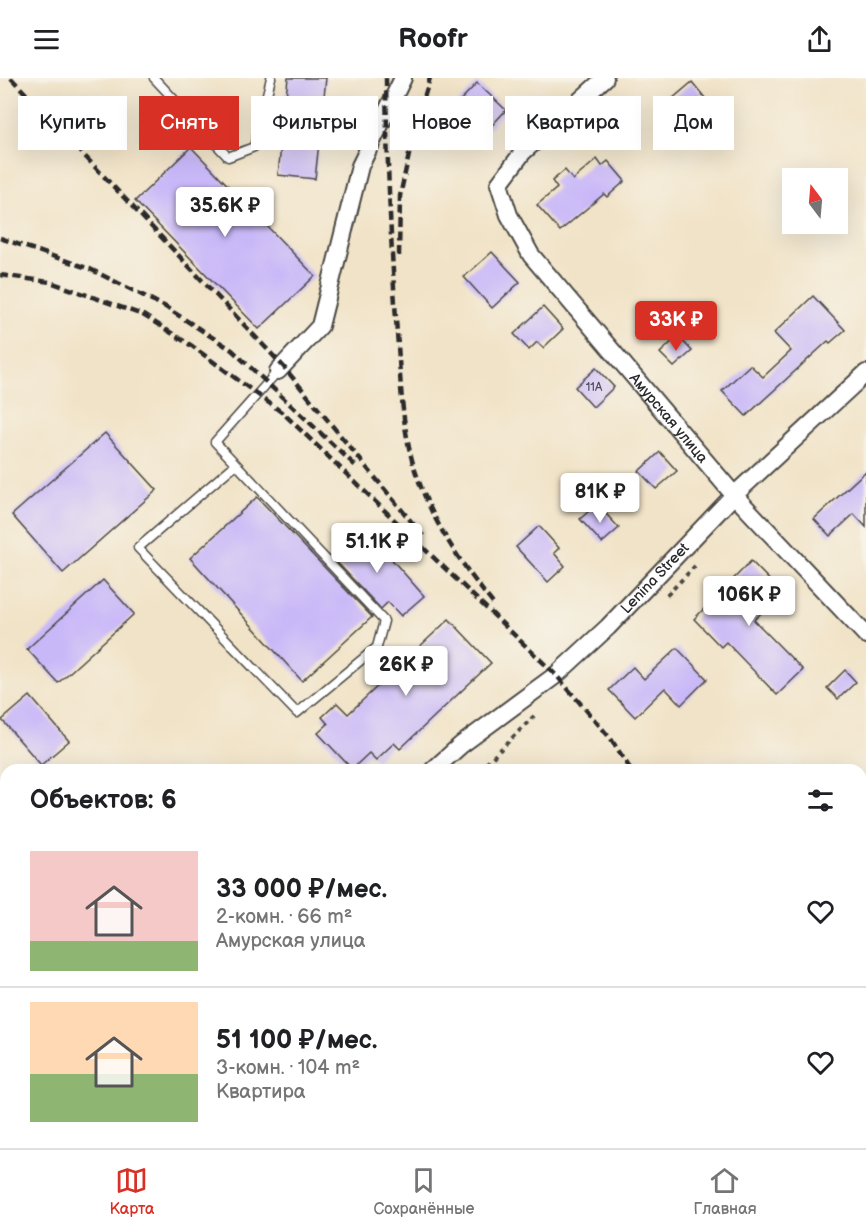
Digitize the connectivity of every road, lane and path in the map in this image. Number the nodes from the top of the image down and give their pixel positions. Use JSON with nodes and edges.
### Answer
{"nodes":[{"id":1,"x":154,"y":78,"type":"edge"},
{"id":2,"x":271,"y":78,"type":"edge"},
{"id":3,"x":404,"y":78,"type":"edge"},
{"id":4,"x":605,"y":78,"type":"edge"},
{"id":5,"x":278,"y":371,"type":"joint"},
{"id":6,"x":866,"y":373,"type":"edge"},
{"id":7,"x":236,"y":464,"type":"junction"},
{"id":8,"x":734,"y":495,"type":"junction"},
{"id":9,"x":866,"y":635,"type":"edge"},
{"id":10,"x":440,"y":764,"type":"edge"}],
"edges":[{"from":1,"to":2,"type":"lane"},
{"from":3,"to":5,"type":"street"},
{"from":4,"to":8,"type":"street","name":"Амурская улица"},
{"from":5,"to":7,"type":"lane"},
{"from":6,"to":8,"type":"street","name":"Lenina Street"},
{"from":7,"to":7,"type":"lane"},
{"from":8,"to":9,"type":"street","name":"Амурская улица"},
{"from":8,"to":10,"type":"street","name":"Lenina Street"}]}
